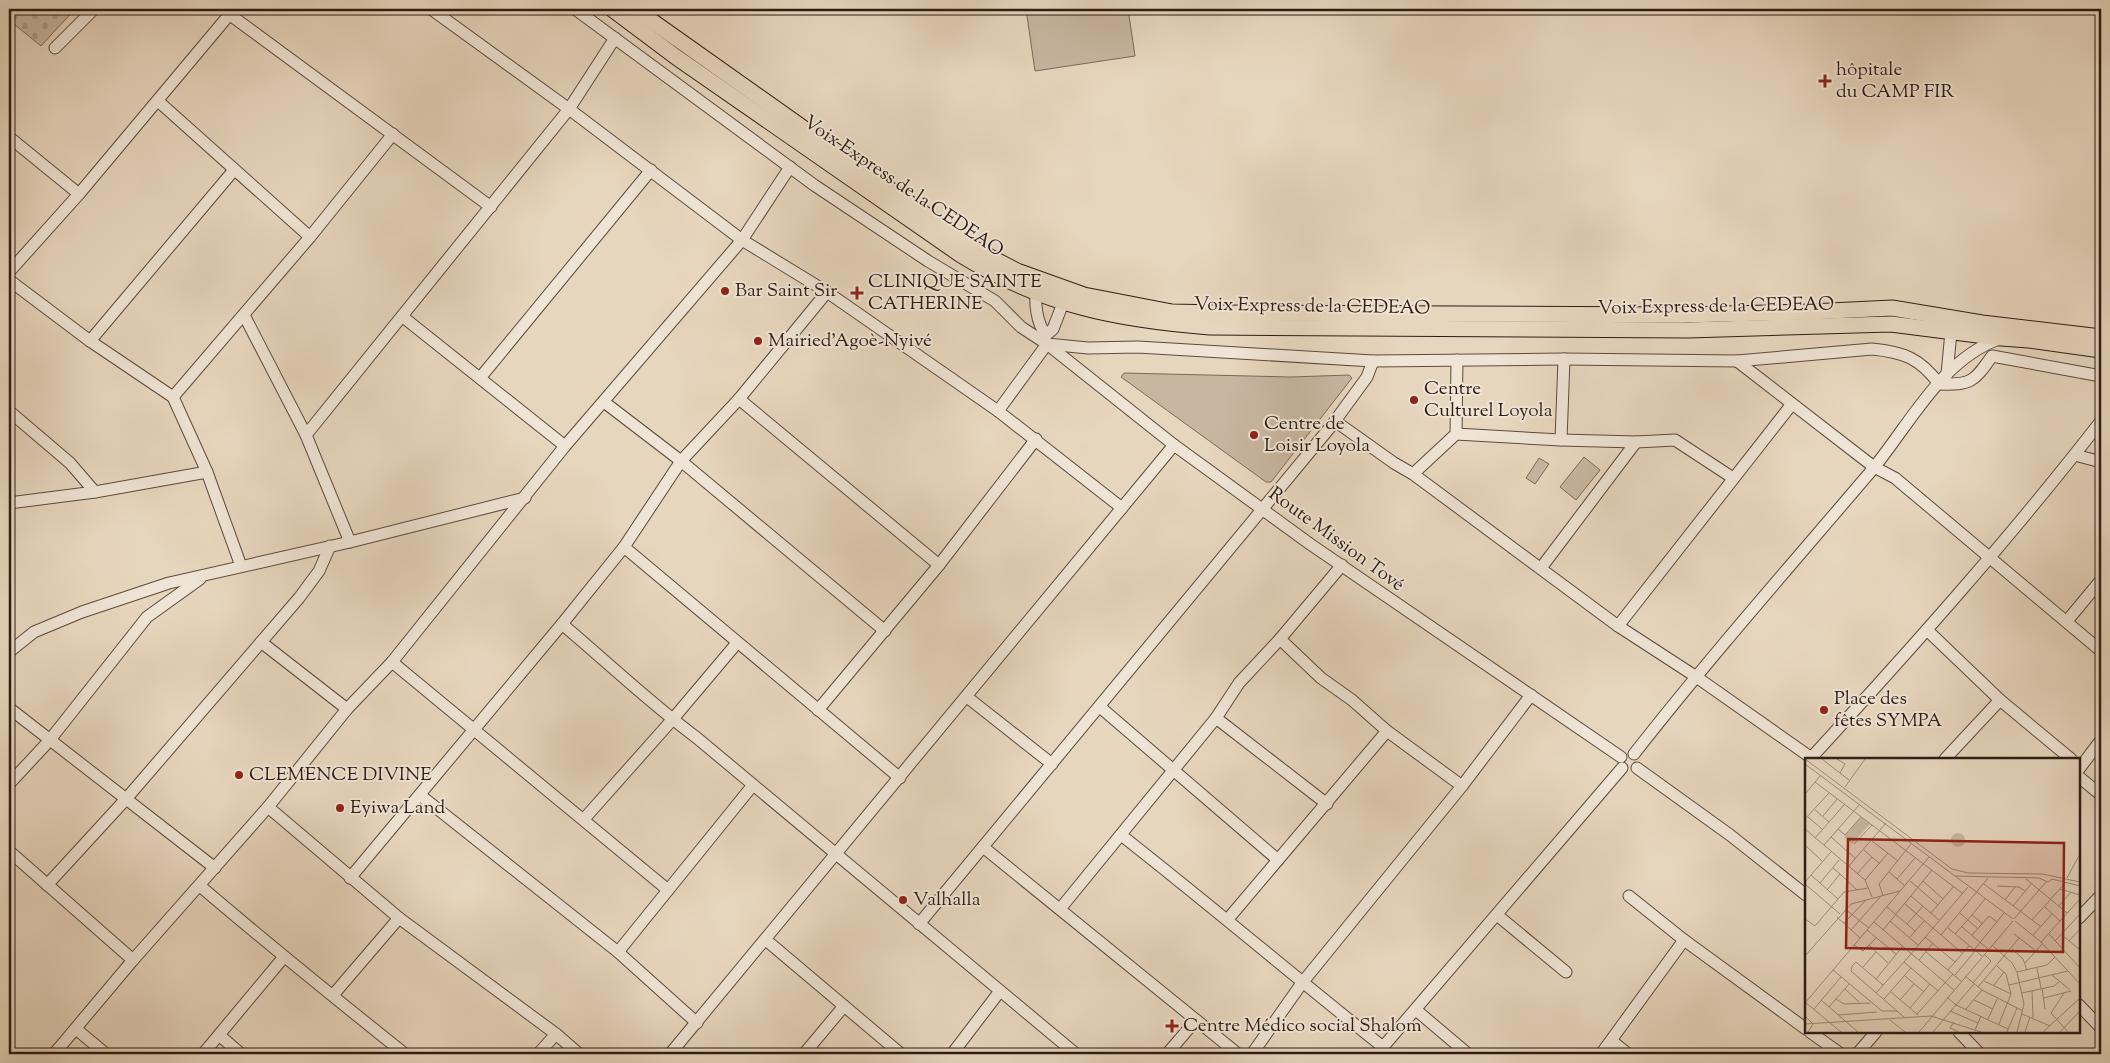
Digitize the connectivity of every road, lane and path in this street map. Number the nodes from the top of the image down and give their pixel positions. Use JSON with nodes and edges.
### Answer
{"nodes":[{"id":1,"x":94,"y":9,"type":"edge"},
{"id":2,"x":432,"y":9,"type":"edge"},
{"id":3,"x":575,"y":9,"type":"edge"},
{"id":4,"x":612,"y":9,"type":"edge"},
{"id":5,"x":635,"y":9,"type":"edge"},
{"id":6,"x":231,"y":12,"type":"edge"},
{"id":7,"x":615,"y":38,"type":"junction"},
{"id":8,"x":55,"y":48,"type":"dead end"},
{"id":9,"x":736,"y":89,"type":"junction"},
{"id":10,"x":158,"y":101,"type":"junction"},
{"id":11,"x":569,"y":109,"type":"junction"},
{"id":12,"x":393,"y":134,"type":"junction"},
{"id":13,"x":9,"y":137,"type":"edge"},
{"id":14,"x":790,"y":167,"type":"junction"},
{"id":15,"x":234,"y":170,"type":"junction"},
{"id":16,"x":651,"y":170,"type":"junction"},
{"id":17,"x":79,"y":194,"type":"junction"},
{"id":18,"x":491,"y":207,"type":"junction"},
{"id":19,"x":310,"y":237,"type":"junction"},
{"id":20,"x":742,"y":240,"type":"junction"},
{"id":21,"x":9,"y":272,"type":"edge"},
{"id":22,"x":9,"y":280,"type":"edge"},
{"id":23,"x":1038,"y":286,"type":"junction"},
{"id":24,"x":827,"y":292,"type":"junction"},
{"id":25,"x":1063,"y":303,"type":"junction"},
{"id":26,"x":1892,"y":308,"type":"junction"},
{"id":27,"x":244,"y":315,"type":"junction"},
{"id":28,"x":402,"y":317,"type":"junction"},
{"id":29,"x":1891,"y":324,"type":"junction"},
{"id":30,"x":1981,"y":329,"type":"junction"},
{"id":31,"x":1951,"y":332,"type":"junction"},
{"id":32,"x":2101,"y":337,"type":"edge"},
{"id":33,"x":2001,"y":338,"type":"junction"},
{"id":34,"x":1046,"y":340,"type":"junction"},
{"id":35,"x":90,"y":341,"type":"junction"},
{"id":36,"x":2101,"y":350,"type":"edge"},
{"id":37,"x":1564,"y":359,"type":"junction"},
{"id":38,"x":1456,"y":360,"type":"junction"},
{"id":39,"x":1373,"y":362,"type":"junction"},
{"id":40,"x":1737,"y":362,"type":"junction"},
{"id":41,"x":1947,"y":374,"type":"junction"},
{"id":42,"x":2101,"y":376,"type":"edge"},
{"id":43,"x":480,"y":378,"type":"junction"},
{"id":44,"x":1939,"y":384,"type":"junction"},
{"id":45,"x":173,"y":397,"type":"junction"},
{"id":46,"x":739,"y":399,"type":"junction"},
{"id":47,"x":604,"y":402,"type":"junction"},
{"id":48,"x":1792,"y":404,"type":"junction"},
{"id":49,"x":9,"y":411,"type":"edge"},
{"id":50,"x":998,"y":411,"type":"junction"},
{"id":51,"x":1335,"y":421,"type":"junction"},
{"id":52,"x":2101,"y":421,"type":"edge"},
{"id":53,"x":1456,"y":434,"type":"junction"},
{"id":54,"x":306,"y":435,"type":"junction"},
{"id":55,"x":1036,"y":439,"type":"junction"},
{"id":56,"x":1561,"y":440,"type":"junction"},
{"id":57,"x":1636,"y":442,"type":"junction"},
{"id":58,"x":1174,"y":445,"type":"junction"},
{"id":59,"x":565,"y":446,"type":"junction"},
{"id":60,"x":2075,"y":455,"type":"junction"},
{"id":61,"x":681,"y":461,"type":"junction"},
{"id":62,"x":2101,"y":462,"type":"edge"},
{"id":63,"x":1874,"y":467,"type":"junction"},
{"id":64,"x":207,"y":472,"type":"junction"},
{"id":65,"x":1413,"y":474,"type":"junction"},
{"id":66,"x":1733,"y":478,"type":"junction"},
{"id":67,"x":95,"y":492,"type":"junction"},
{"id":68,"x":525,"y":498,"type":"junction"},
{"id":69,"x":9,"y":503,"type":"edge"},
{"id":70,"x":1122,"y":508,"type":"junction"},
{"id":71,"x":1262,"y":508,"type":"junction"},
{"id":72,"x":350,"y":542,"type":"junction"},
{"id":73,"x":330,"y":546,"type":"junction"},
{"id":74,"x":624,"y":547,"type":"junction"},
{"id":75,"x":1991,"y":556,"type":"junction"},
{"id":76,"x":1342,"y":565,"type":"junction"},
{"id":77,"x":242,"y":566,"type":"junction"},
{"id":78,"x":939,"y":566,"type":"junction"},
{"id":79,"x":1541,"y":568,"type":"junction"},
{"id":80,"x":206,"y":576,"type":"junction"},
{"id":81,"x":2101,"y":580,"type":"edge"},
{"id":82,"x":149,"y":590,"type":"junction"},
{"id":83,"x":156,"y":608,"type":"junction"},
{"id":84,"x":2067,"y":620,"type":"junction"},
{"id":85,"x":562,"y":624,"type":"junction"},
{"id":86,"x":1618,"y":626,"type":"junction"},
{"id":87,"x":885,"y":631,"type":"junction"},
{"id":88,"x":1928,"y":631,"type":"junction"},
{"id":89,"x":1280,"y":639,"type":"junction"},
{"id":90,"x":261,"y":642,"type":"junction"},
{"id":91,"x":737,"y":643,"type":"junction"},
{"id":92,"x":2101,"y":650,"type":"edge"},
{"id":93,"x":9,"y":652,"type":"edge"},
{"id":94,"x":392,"y":662,"type":"junction"},
{"id":95,"x":1695,"y":676,"type":"junction"},
{"id":96,"x":1531,"y":695,"type":"junction"},
{"id":97,"x":967,"y":697,"type":"junction"},
{"id":98,"x":2000,"y":700,"type":"junction"},
{"id":99,"x":1100,"y":707,"type":"junction"},
{"id":100,"x":9,"y":708,"type":"edge"},
{"id":101,"x":347,"y":709,"type":"junction"},
{"id":102,"x":818,"y":710,"type":"junction"},
{"id":103,"x":1216,"y":718,"type":"junction"},
{"id":104,"x":672,"y":720,"type":"junction"},
{"id":105,"x":474,"y":730,"type":"junction"},
{"id":106,"x":1388,"y":731,"type":"junction"},
{"id":107,"x":49,"y":740,"type":"junction"},
{"id":108,"x":2101,"y":740,"type":"edge"},
{"id":109,"x":1634,"y":754,"type":"junction"},
{"id":110,"x":1812,"y":758,"type":"edge"},
{"id":111,"x":1946,"y":758,"type":"edge"},
{"id":112,"x":2068,"y":758,"type":"edge"},
{"id":113,"x":1621,"y":763,"type":"junction"},
{"id":114,"x":1052,"y":764,"type":"junction"},
{"id":115,"x":2080,"y":765,"type":"edge"},
{"id":116,"x":1636,"y":768,"type":"junction"},
{"id":117,"x":2080,"y":769,"type":"edge"},
{"id":118,"x":1174,"y":772,"type":"junction"},
{"id":119,"x":900,"y":778,"type":"junction"},
{"id":120,"x":9,"y":784,"type":"edge"},
{"id":121,"x":753,"y":785,"type":"junction"},
{"id":122,"x":1462,"y":786,"type":"junction"},
{"id":123,"x":420,"y":795,"type":"junction"},
{"id":124,"x":2101,"y":795,"type":"edge"},
{"id":125,"x":126,"y":799,"type":"junction"},
{"id":126,"x":1327,"y":804,"type":"junction"},
{"id":127,"x":268,"y":808,"type":"junction"},
{"id":128,"x":584,"y":819,"type":"junction"},
{"id":129,"x":1121,"y":834,"type":"junction"},
{"id":130,"x":983,"y":847,"type":"junction"},
{"id":131,"x":9,"y":851,"type":"edge"},
{"id":132,"x":836,"y":855,"type":"junction"},
{"id":133,"x":1278,"y":860,"type":"junction"},
{"id":134,"x":215,"y":868,"type":"junction"},
{"id":135,"x":350,"y":878,"type":"junction"},
{"id":136,"x":47,"y":885,"type":"junction"},
{"id":137,"x":200,"y":886,"type":"junction"},
{"id":138,"x":668,"y":890,"type":"junction"},
{"id":139,"x":1805,"y":894,"type":"edge"},
{"id":140,"x":1629,"y":896,"type":"dead end"},
{"id":141,"x":2100,"y":898,"type":"edge"},
{"id":142,"x":1060,"y":909,"type":"junction"},
{"id":143,"x":1497,"y":915,"type":"junction"},
{"id":144,"x":2080,"y":917,"type":"edge"},
{"id":145,"x":399,"y":918,"type":"junction"},
{"id":146,"x":1228,"y":920,"type":"junction"},
{"id":147,"x":919,"y":924,"type":"junction"},
{"id":148,"x":766,"y":940,"type":"junction"},
{"id":149,"x":1684,"y":940,"type":"junction"},
{"id":150,"x":618,"y":952,"type":"junction"},
{"id":151,"x":284,"y":958,"type":"junction"},
{"id":152,"x":133,"y":960,"type":"junction"},
{"id":153,"x":1566,"y":972,"type":"dead end"},
{"id":154,"x":1302,"y":984,"type":"junction"},
{"id":155,"x":1000,"y":991,"type":"junction"},
{"id":156,"x":333,"y":995,"type":"junction"},
{"id":157,"x":844,"y":1006,"type":"junction"},
{"id":158,"x":2080,"y":1006,"type":"edge"},
{"id":159,"x":1416,"y":1010,"type":"junction"},
{"id":160,"x":1196,"y":1020,"type":"junction"},
{"id":161,"x":697,"y":1023,"type":"junction"},
{"id":162,"x":1805,"y":1028,"type":"edge"},
{"id":163,"x":2101,"y":1028,"type":"edge"},
{"id":164,"x":76,"y":1029,"type":"junction"},
{"id":165,"x":1811,"y":1033,"type":"edge"},
{"id":166,"x":1875,"y":1033,"type":"edge"},
{"id":167,"x":1960,"y":1033,"type":"edge"},
{"id":168,"x":556,"y":1034,"type":"junction"},
{"id":169,"x":219,"y":1035,"type":"junction"},
{"id":170,"x":1612,"y":1040,"type":"junction"},
{"id":171,"x":1380,"y":1051,"type":"edge"},
{"id":172,"x":54,"y":1054,"type":"edge"},
{"id":173,"x":106,"y":1054,"type":"edge"},
{"id":174,"x":203,"y":1054,"type":"edge"},
{"id":175,"x":241,"y":1054,"type":"edge"},
{"id":176,"x":405,"y":1054,"type":"edge"},
{"id":177,"x":538,"y":1054,"type":"edge"},
{"id":178,"x":579,"y":1054,"type":"edge"},
{"id":179,"x":670,"y":1054,"type":"edge"},
{"id":180,"x":804,"y":1054,"type":"edge"},
{"id":181,"x":902,"y":1054,"type":"edge"},
{"id":182,"x":952,"y":1054,"type":"edge"},
{"id":183,"x":1076,"y":1054,"type":"edge"},
{"id":184,"x":1167,"y":1054,"type":"edge"},
{"id":185,"x":1238,"y":1054,"type":"edge"},
{"id":186,"x":1252,"y":1054,"type":"edge"},
{"id":187,"x":1468,"y":1054,"type":"edge"},
{"id":188,"x":1601,"y":1054,"type":"edge"},
{"id":189,"x":1628,"y":1054,"type":"edge"},
{"id":190,"x":1841,"y":1054,"type":"edge"},
{"id":191,"x":1857,"y":1054,"type":"edge"},
{"id":192,"x":1980,"y":1054,"type":"edge"}],
"edges":[{"from":1,"to":8,"type":"street"},
{"from":2,"to":11,"type":"street"},
{"from":3,"to":7,"type":"street","name":"Route Mission Tové"},
{"from":4,"to":9,"type":"main road"},
{"from":5,"to":9,"type":"main road"},
{"from":6,"to":10,"type":"street"},
{"from":6,"to":12,"type":"street"},
{"from":7,"to":11,"type":"street"},
{"from":7,"to":14,"type":"street","name":"Route Mission Tové"},
{"from":9,"to":23,"type":"main road"},
{"from":10,"to":15,"type":"street"},
{"from":10,"to":17,"type":"street"},
{"from":11,"to":16,"type":"street"},
{"from":11,"to":18,"type":"street"},
{"from":12,"to":18,"type":"street"},
{"from":12,"to":19,"type":"street"},
{"from":13,"to":17,"type":"street"},
{"from":14,"to":20,"type":"street"},
{"from":14,"to":34,"type":"street","name":"Route Mission Tové"},
{"from":15,"to":19,"type":"street"},
{"from":15,"to":35,"type":"street"},
{"from":16,"to":20,"type":"street"},
{"from":16,"to":43,"type":"street"},
{"from":17,"to":21,"type":"street"},
{"from":18,"to":28,"type":"street"},
{"from":19,"to":27,"type":"street"},
{"from":20,"to":24,"type":"street"},
{"from":20,"to":47,"type":"street"},
{"from":22,"to":35,"type":"street"},
{"from":23,"to":25,"type":"main road","name":"Voix Express de la CEDEAO"},
{"from":23,"to":26,"type":"main road"},
{"from":23,"to":34,"type":"street"},
{"from":24,"to":46,"type":"street"},
{"from":24,"to":50,"type":"street"},
{"from":25,"to":29,"type":"main road","name":"Voix Express de la CEDEAO"},
{"from":25,"to":34,"type":"street"},
{"from":26,"to":29,"type":"main road"},
{"from":26,"to":30,"type":"main road"},
{"from":27,"to":45,"type":"street"},
{"from":27,"to":54,"type":"street"},
{"from":28,"to":43,"type":"street"},
{"from":28,"to":54,"type":"street"},
{"from":29,"to":31,"type":"main road","name":"Voix Express de la CEDEAO"},
{"from":30,"to":31,"type":"main road","name":"Voix Express de la CEDEAO"},
{"from":30,"to":32,"type":"main road"},
{"from":30,"to":33,"type":"main road","name":"Voix Express de la CEDEAO"},
{"from":31,"to":41,"type":"street"},
{"from":33,"to":36,"type":"main road","name":"Voix Express de la CEDEAO"},
{"from":33,"to":41,"type":"street"},
{"from":34,"to":39,"type":"street"},
{"from":34,"to":50,"type":"street"},
{"from":34,"to":58,"type":"street","name":"Route Mission Tové"},
{"from":35,"to":45,"type":"street"},
{"from":37,"to":38,"type":"street"},
{"from":37,"to":40,"type":"street"},
{"from":37,"to":56,"type":"street"},
{"from":38,"to":39,"type":"street"},
{"from":38,"to":53,"type":"street"},
{"from":39,"to":51,"type":"street"},
{"from":40,"to":44,"type":"street"},
{"from":40,"to":48,"type":"street"},
{"from":41,"to":44,"type":"street"},
{"from":42,"to":44,"type":"street"},
{"from":43,"to":59,"type":"street"},
{"from":44,"to":63,"type":"street"},
{"from":45,"to":64,"type":"street"},
{"from":46,"to":61,"type":"street"},
{"from":46,"to":78,"type":"street"},
{"from":47,"to":59,"type":"street"},
{"from":47,"to":61,"type":"street"},
{"from":48,"to":63,"type":"street"},
{"from":48,"to":66,"type":"street"},
{"from":49,"to":67,"type":"street"},
{"from":50,"to":55,"type":"street"},
{"from":51,"to":65,"type":"street"},
{"from":51,"to":71,"type":"street"},
{"from":52,"to":60,"type":"street"},
{"from":53,"to":56,"type":"street"},
{"from":53,"to":65,"type":"street"},
{"from":54,"to":72,"type":"street"},
{"from":55,"to":70,"type":"street"},
{"from":55,"to":78,"type":"street"},
{"from":56,"to":57,"type":"street"},
{"from":57,"to":66,"type":"street"},
{"from":57,"to":79,"type":"street"},
{"from":58,"to":70,"type":"street"},
{"from":58,"to":71,"type":"street","name":"Route Mission Tové"},
{"from":59,"to":68,"type":"street"},
{"from":60,"to":62,"type":"street"},
{"from":60,"to":75,"type":"street"},
{"from":61,"to":74,"type":"street"},
{"from":61,"to":87,"type":"street"},
{"from":63,"to":75,"type":"street"},
{"from":63,"to":95,"type":"street"},
{"from":64,"to":67,"type":"street"},
{"from":64,"to":77,"type":"street"},
{"from":65,"to":79,"type":"street"},
{"from":66,"to":86,"type":"street"},
{"from":67,"to":69,"type":"street"},
{"from":68,"to":72,"type":"street"},
{"from":68,"to":94,"type":"street"},
{"from":70,"to":97,"type":"street"},
{"from":71,"to":76,"type":"street","name":"Route Mission Tové"},
{"from":71,"to":99,"type":"street"},
{"from":72,"to":73,"type":"street"},
{"from":73,"to":77,"type":"street"},
{"from":73,"to":90,"type":"street"},
{"from":74,"to":85,"type":"street"},
{"from":74,"to":91,"type":"street"},
{"from":75,"to":84,"type":"street"},
{"from":75,"to":88,"type":"street"},
{"from":76,"to":89,"type":"street"},
{"from":76,"to":96,"type":"street","name":"Route Mission Tové"},
{"from":77,"to":80,"type":"street"},
{"from":78,"to":87,"type":"street"},
{"from":79,"to":86,"type":"street"},
{"from":80,"to":82,"type":"street"},
{"from":80,"to":83,"type":"street"},
{"from":81,"to":84,"type":"street"},
{"from":82,"to":83,"type":"street"},
{"from":82,"to":93,"type":"street"},
{"from":83,"to":107,"type":"street"},
{"from":84,"to":92,"type":"street"},
{"from":85,"to":104,"type":"street"},
{"from":85,"to":105,"type":"street"},
{"from":86,"to":95,"type":"street"},
{"from":87,"to":102,"type":"street"},
{"from":88,"to":98,"type":"street"},
{"from":88,"to":110,"type":"street"},
{"from":89,"to":103,"type":"street"},
{"from":89,"to":106,"type":"street"},
{"from":90,"to":101,"type":"street"},
{"from":90,"to":125,"type":"street"},
{"from":91,"to":102,"type":"street"},
{"from":91,"to":104,"type":"street"},
{"from":94,"to":101,"type":"street"},
{"from":94,"to":105,"type":"street"},
{"from":95,"to":109,"type":"street"},
{"from":95,"to":110,"type":"street"},
{"from":96,"to":113,"type":"street","name":"Route Mission Tové"},
{"from":96,"to":122,"type":"street"},
{"from":97,"to":114,"type":"street"},
{"from":97,"to":119,"type":"street"},
{"from":98,"to":111,"type":"street"},
{"from":98,"to":112,"type":"street"},
{"from":99,"to":114,"type":"street"},
{"from":99,"to":118,"type":"street"},
{"from":100,"to":107,"type":"street"},
{"from":101,"to":127,"type":"street"},
{"from":102,"to":119,"type":"street"},
{"from":103,"to":118,"type":"street"},
{"from":103,"to":126,"type":"street"},
{"from":104,"to":121,"type":"street"},
{"from":104,"to":128,"type":"street"},
{"from":105,"to":123,"type":"street"},
{"from":105,"to":128,"type":"street"},
{"from":106,"to":122,"type":"street"},
{"from":106,"to":126,"type":"street"},
{"from":107,"to":120,"type":"street"},
{"from":107,"to":125,"type":"street"},
{"from":108,"to":115,"type":"street"},
{"from":109,"to":113,"type":"street"},
{"from":109,"to":116,"type":"street"},
{"from":113,"to":116,"type":"street"},
{"from":113,"to":143,"type":"street"},
{"from":114,"to":130,"type":"street"},
{"from":116,"to":139,"type":"street"},
{"from":117,"to":124,"type":"street"},
{"from":118,"to":129,"type":"street"},
{"from":118,"to":133,"type":"street"},
{"from":119,"to":132,"type":"street"},
{"from":121,"to":132,"type":"street"},
{"from":121,"to":138,"type":"street"},
{"from":122,"to":154,"type":"street"},
{"from":123,"to":135,"type":"street"},
{"from":123,"to":150,"type":"street"},
{"from":125,"to":134,"type":"street"},
{"from":125,"to":136,"type":"street"},
{"from":126,"to":133,"type":"street"},
{"from":127,"to":134,"type":"street"},
{"from":127,"to":135,"type":"street"},
{"from":128,"to":138,"type":"street"},
{"from":129,"to":142,"type":"street"},
{"from":129,"to":146,"type":"street"},
{"from":130,"to":142,"type":"street"},
{"from":130,"to":147,"type":"street"},
{"from":131,"to":136,"type":"street"},
{"from":132,"to":147,"type":"street"},
{"from":132,"to":148,"type":"street"},
{"from":133,"to":146,"type":"street"},
{"from":134,"to":137,"type":"street"},
{"from":135,"to":145,"type":"street"},
{"from":136,"to":152,"type":"street"},
{"from":137,"to":151,"type":"street"},
{"from":137,"to":152,"type":"street"},
{"from":138,"to":150,"type":"street"},
{"from":140,"to":149,"type":"street"},
{"from":141,"to":144,"type":"street"},
{"from":142,"to":160,"type":"street"},
{"from":143,"to":153,"type":"street"},
{"from":143,"to":159,"type":"street"},
{"from":145,"to":156,"type":"street"},
{"from":145,"to":168,"type":"street"},
{"from":146,"to":154,"type":"street"},
{"from":147,"to":155,"type":"street"},
{"from":148,"to":157,"type":"street"},
{"from":148,"to":161,"type":"street"},
{"from":149,"to":162,"type":"street"},
{"from":149,"to":170,"type":"street"},
{"from":150,"to":161,"type":"street"},
{"from":151,"to":156,"type":"street"},
{"from":151,"to":169,"type":"street"},
{"from":152,"to":164,"type":"street"},
{"from":154,"to":171,"type":"street"},
{"from":154,"to":186,"type":"street"},
{"from":155,"to":182,"type":"street"},
{"from":155,"to":183,"type":"street"},
{"from":156,"to":176,"type":"street"},
{"from":157,"to":180,"type":"street"},
{"from":157,"to":181,"type":"street"},
{"from":158,"to":163,"type":"street"},
{"from":159,"to":171,"type":"street"},
{"from":159,"to":187,"type":"street"},
{"from":160,"to":184,"type":"street"},
{"from":160,"to":185,"type":"street"},
{"from":161,"to":179,"type":"street"},
{"from":164,"to":172,"type":"street"},
{"from":164,"to":173,"type":"street"},
{"from":165,"to":190,"type":"street"},
{"from":166,"to":191,"type":"street"},
{"from":167,"to":192,"type":"street"},
{"from":168,"to":177,"type":"street"},
{"from":168,"to":178,"type":"street"},
{"from":169,"to":174,"type":"street"},
{"from":169,"to":175,"type":"street"},
{"from":170,"to":188,"type":"street"},
{"from":170,"to":189,"type":"street"}]}
